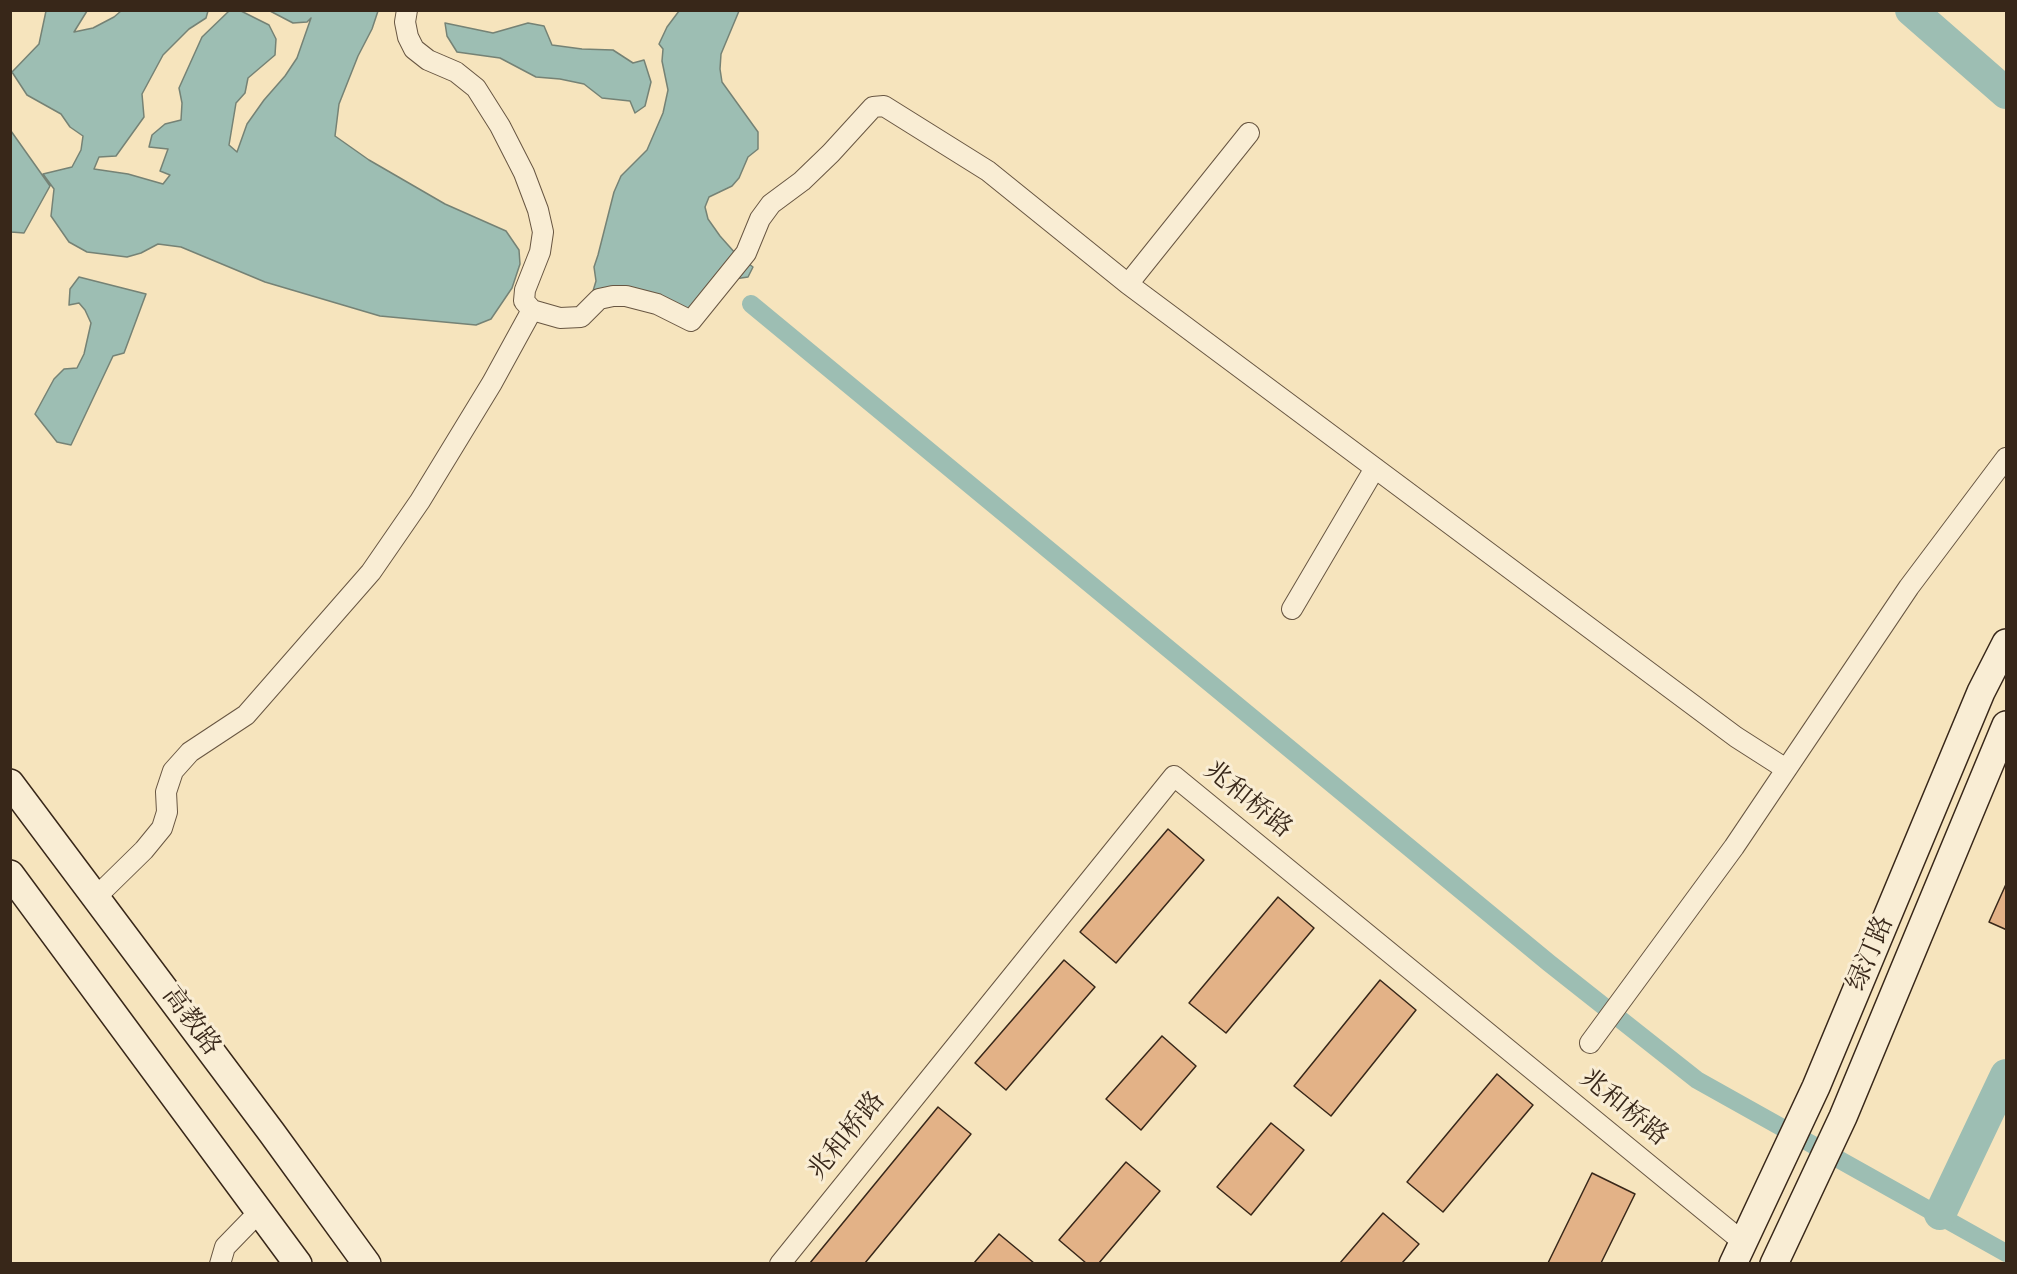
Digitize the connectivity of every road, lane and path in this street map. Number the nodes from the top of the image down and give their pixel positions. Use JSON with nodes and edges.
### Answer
{"nodes":[{"id":1,"x":407,"y":10,"type":"edge"},
{"id":2,"x":1249,"y":133,"type":"dead end"},
{"id":3,"x":1128,"y":284,"type":"junction"},
{"id":4,"x":532,"y":310,"type":"junction"},
{"id":5,"x":2007,"y":458,"type":"edge"},
{"id":6,"x":1375,"y":468,"type":"junction"},
{"id":7,"x":1292,"y":609,"type":"dead end"},
{"id":8,"x":2007,"y":644,"type":"edge"},
{"id":9,"x":2007,"y":725,"type":"edge"},
{"id":10,"x":1786,"y":769,"type":"junction"},
{"id":11,"x":10,"y":783,"type":"edge"},
{"id":12,"x":10,"y":874,"type":"edge"},
{"id":13,"x":96,"y":897,"type":"junction"},
{"id":14,"x":1590,"y":1043,"type":"dead end"},
{"id":15,"x":259,"y":1212,"type":"junction"},
{"id":16,"x":1738,"y":1252,"type":"edge"},
{"id":17,"x":220,"y":1263,"type":"edge"},
{"id":18,"x":298,"y":1263,"type":"edge"},
{"id":19,"x":367,"y":1263,"type":"edge"},
{"id":20,"x":780,"y":1263,"type":"edge"},
{"id":21,"x":1774,"y":1263,"type":"edge"}],
"edges":[{"from":1,"to":4,"type":"street"},
{"from":2,"to":3,"type":"street"},
{"from":3,"to":4,"type":"street"},
{"from":3,"to":6,"type":"street"},
{"from":4,"to":13,"type":"street"},
{"from":5,"to":10,"type":"street"},
{"from":6,"to":7,"type":"street"},
{"from":6,"to":10,"type":"street"},
{"from":8,"to":16,"type":"main road","name":"绿汀路"},
{"from":9,"to":21,"type":"main road","name":"绿汀路"},
{"from":10,"to":14,"type":"street"},
{"from":11,"to":13,"type":"main road","name":"高教路"},
{"from":12,"to":15,"type":"main road"},
{"from":13,"to":19,"type":"main road","name":"高教路"},
{"from":15,"to":17,"type":"street"},
{"from":15,"to":18,"type":"main road"},
{"from":16,"to":20,"type":"street","name":"兆和桥路"}]}
